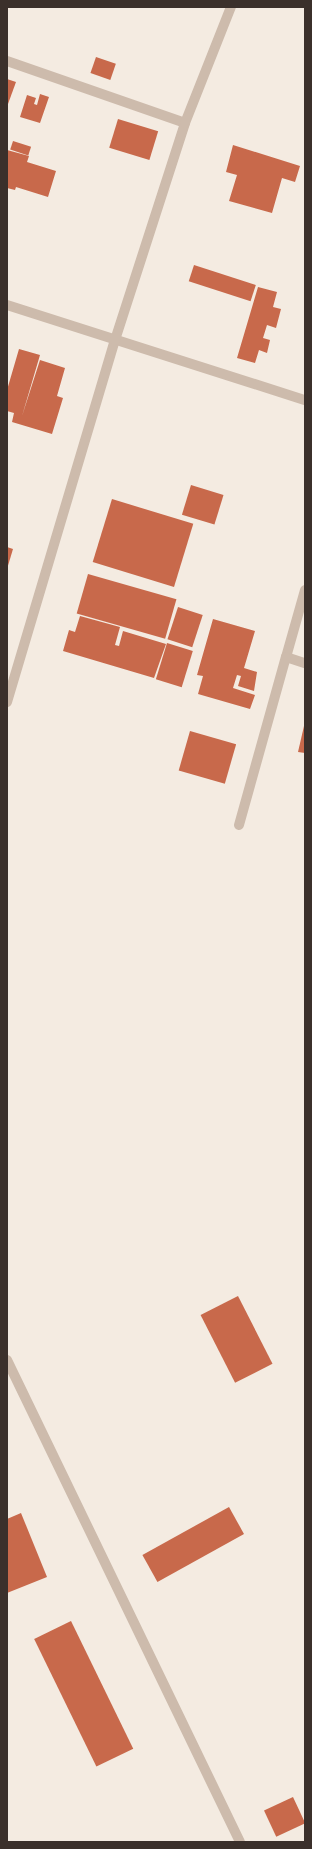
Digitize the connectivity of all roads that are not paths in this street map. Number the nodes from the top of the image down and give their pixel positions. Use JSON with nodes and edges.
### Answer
{"nodes":[{"id":1,"x":230,"y":7,"type":"edge"},
{"id":2,"x":7,"y":61,"type":"edge"},
{"id":3,"x":185,"y":123,"type":"junction"},
{"id":4,"x":7,"y":306,"type":"edge"},
{"id":5,"x":115,"y":340,"type":"junction"},
{"id":6,"x":305,"y":400,"type":"edge"},
{"id":7,"x":305,"y":590,"type":"edge"},
{"id":8,"x":286,"y":657,"type":"junction"},
{"id":9,"x":305,"y":663,"type":"edge"},
{"id":10,"x":7,"y":702,"type":"edge"},
{"id":11,"x":239,"y":825,"type":"dead end"},
{"id":12,"x":7,"y":1360,"type":"edge"},
{"id":13,"x":240,"y":1842,"type":"edge"}],
"edges":[{"from":1,"to":3,"type":"street"},
{"from":2,"to":3,"type":"street"},
{"from":3,"to":5,"type":"street"},
{"from":4,"to":5,"type":"street"},
{"from":5,"to":6,"type":"street"},
{"from":5,"to":10,"type":"street"},
{"from":7,"to":8,"type":"street"},
{"from":8,"to":9,"type":"street"},
{"from":8,"to":11,"type":"street"},
{"from":12,"to":13,"type":"street"}]}
